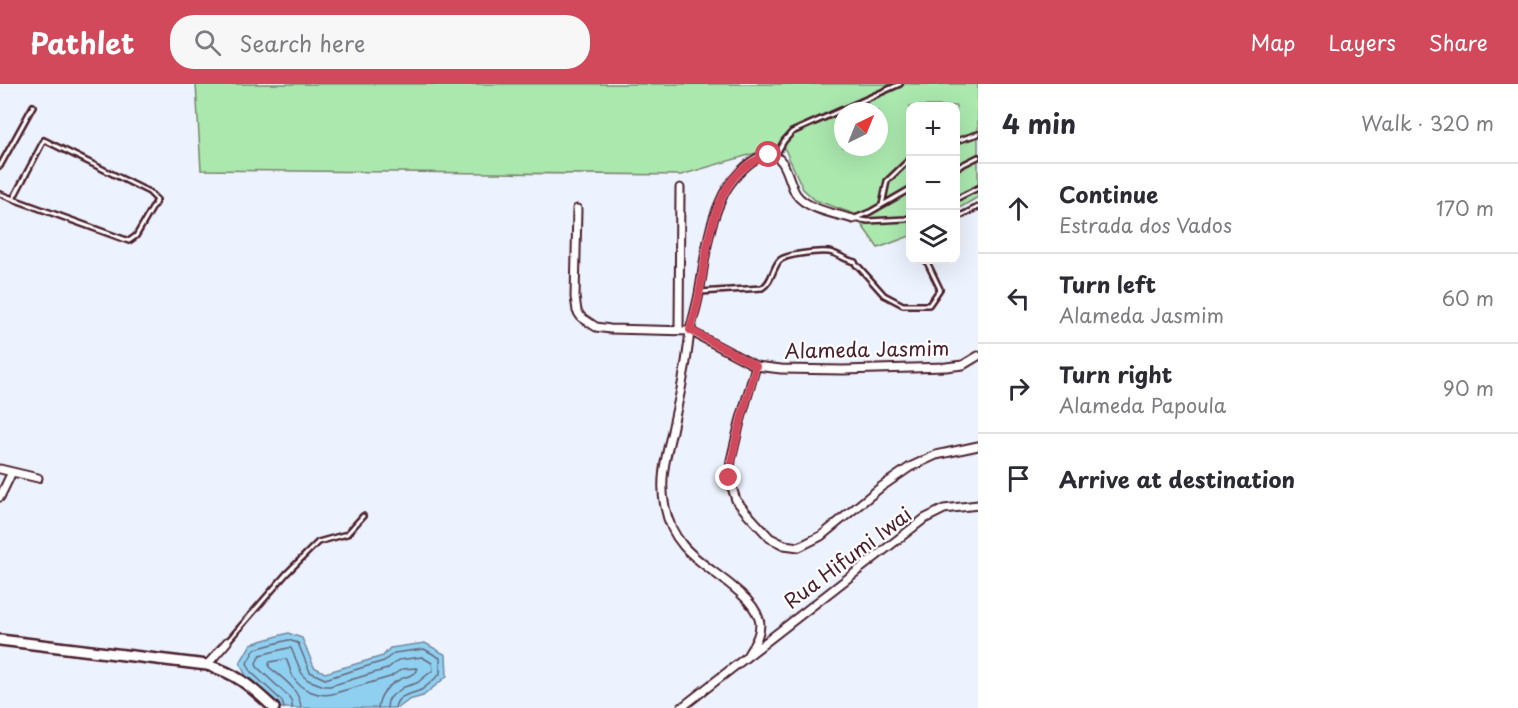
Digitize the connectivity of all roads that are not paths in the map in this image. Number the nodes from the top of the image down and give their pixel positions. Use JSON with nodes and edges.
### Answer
{"nodes":[{"id":1,"x":900,"y":84,"type":"edge"},
{"id":2,"x":33,"y":106,"type":"dead end"},
{"id":3,"x":978,"y":134,"type":"edge"},
{"id":4,"x":960,"y":140,"type":"edge"},
{"id":5,"x":776,"y":156,"type":"junction"},
{"id":6,"x":978,"y":157,"type":"edge"},
{"id":7,"x":906,"y":163,"type":"edge"},
{"id":8,"x":0,"y":166,"type":"edge"},
{"id":9,"x":960,"y":166,"type":"edge"},
{"id":10,"x":680,"y":188,"type":"dead end"},
{"id":11,"x":978,"y":188,"type":"edge"},
{"id":12,"x":906,"y":191,"type":"edge"},
{"id":13,"x":0,"y":194,"type":"edge"},
{"id":14,"x":960,"y":197,"type":"edge"},
{"id":15,"x":14,"y":200,"type":"junction"},
{"id":16,"x":882,"y":205,"type":"junction"},
{"id":17,"x":978,"y":207,"type":"edge"},
{"id":18,"x":577,"y":209,"type":"dead end"},
{"id":19,"x":960,"y":216,"type":"edge"},
{"id":20,"x":853,"y":219,"type":"junction"},
{"id":21,"x":906,"y":219,"type":"edge"},
{"id":22,"x":928,"y":264,"type":"edge"},
{"id":23,"x":700,"y":292,"type":"junction"},
{"id":24,"x":680,"y":330,"type":"junction"},
{"id":25,"x":690,"y":330,"type":"junction"},
{"id":26,"x":978,"y":356,"type":"edge"},
{"id":27,"x":756,"y":366,"type":"junction"},
{"id":28,"x":978,"y":446,"type":"edge"},
{"id":29,"x":0,"y":469,"type":"edge"},
{"id":30,"x":12,"y":472,"type":"junction"},
{"id":31,"x":38,"y":478,"type":"dead end"},
{"id":32,"x":0,"y":497,"type":"edge"},
{"id":33,"x":978,"y":505,"type":"edge"},
{"id":34,"x":363,"y":516,"type":"dead end"},
{"id":35,"x":0,"y":640,"type":"edge"},
{"id":36,"x":227,"y":642,"type":"joint"},
{"id":37,"x":747,"y":656,"type":"junction"},
{"id":38,"x":207,"y":665,"type":"junction"},
{"id":39,"x":274,"y":708,"type":"edge"},
{"id":40,"x":681,"y":708,"type":"edge"}],
"edges":[{"from":1,"to":5,"type":"lane"},
{"from":2,"to":8,"type":"lane"},
{"from":3,"to":4,"type":"lane"},
{"from":5,"to":20,"type":"street"},
{"from":5,"to":23,"type":"street"},
{"from":6,"to":9,"type":"lane"},
{"from":7,"to":16,"type":"lane"},
{"from":10,"to":24,"type":"street"},
{"from":11,"to":14,"type":"lane"},
{"from":12,"to":16,"type":"lane"},
{"from":13,"to":15,"type":"lane"},
{"from":15,"to":15,"type":"lane"},
{"from":16,"to":20,"type":"lane"},
{"from":17,"to":19,"type":"lane"},
{"from":18,"to":24,"type":"street"},
{"from":20,"to":21,"type":"lane"},
{"from":22,"to":23,"type":"lane"},
{"from":23,"to":25,"type":"street"},
{"from":24,"to":25,"type":"street"},
{"from":25,"to":27,"type":"street","name":"Alameda Jasmim"},
{"from":25,"to":37,"type":"street"},
{"from":26,"to":27,"type":"street","name":"Alameda Jasmim"},
{"from":27,"to":28,"type":"street"},
{"from":29,"to":30,"type":"street"},
{"from":30,"to":31,"type":"street"},
{"from":30,"to":32,"type":"street"},
{"from":33,"to":37,"type":"street","name":"Rua Hifumi Iwai"},
{"from":34,"to":36,"type":"lane"},
{"from":35,"to":38,"type":"street"},
{"from":36,"to":38,"type":"street"},
{"from":37,"to":40,"type":"street","name":"Rua Hifumi Iwai"},
{"from":38,"to":39,"type":"street"}]}
